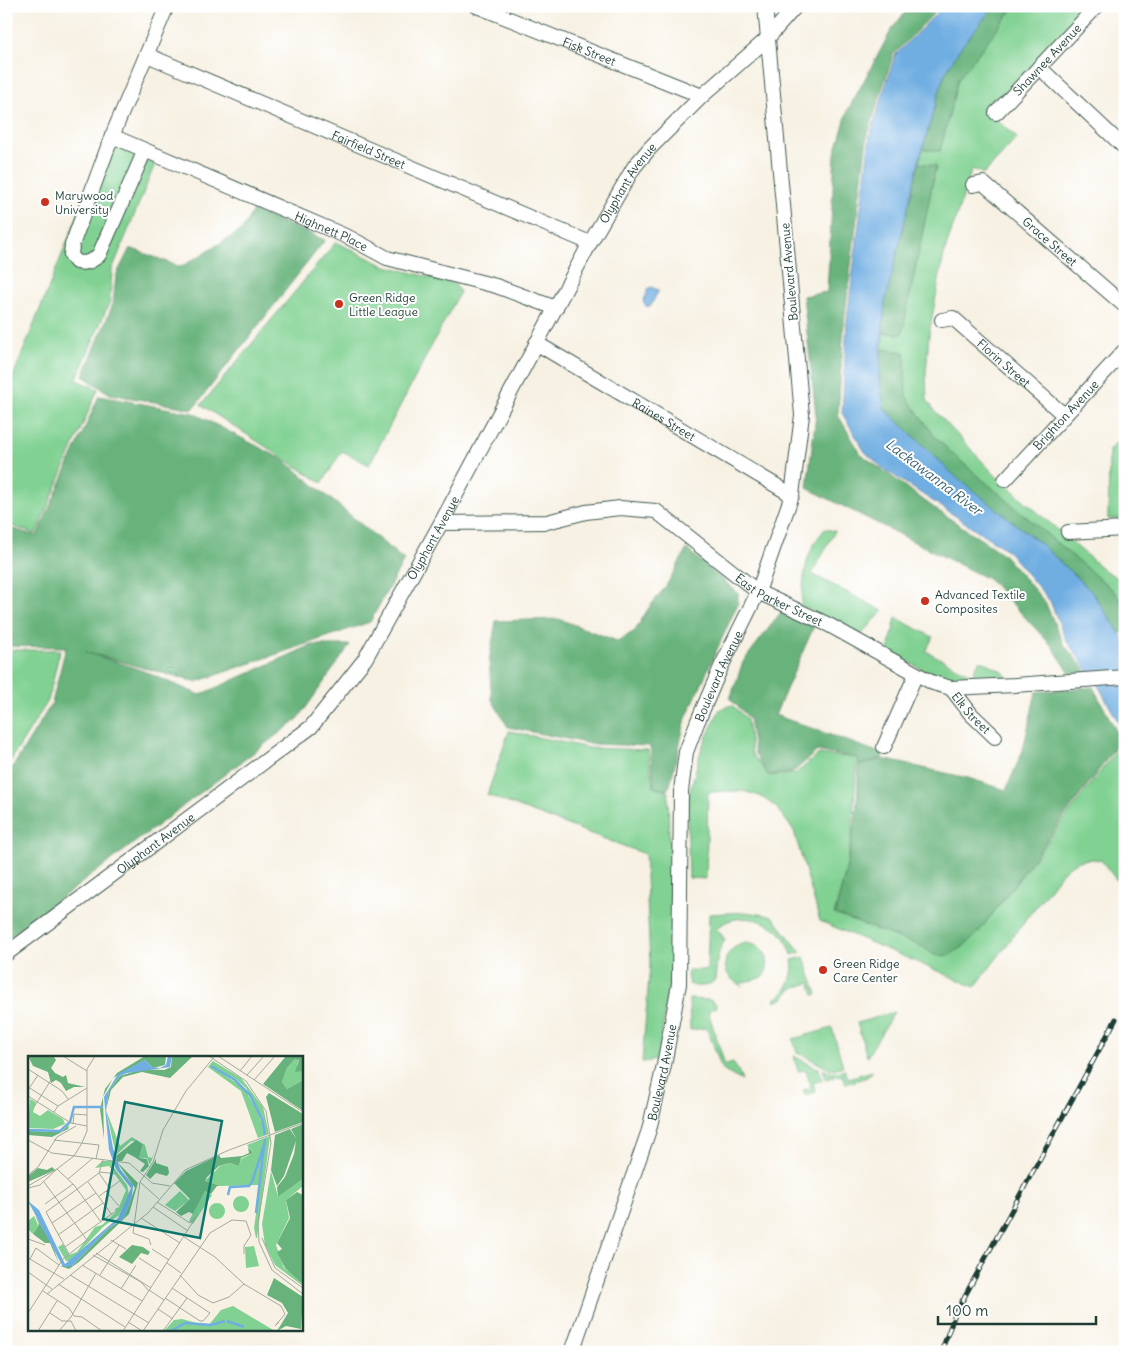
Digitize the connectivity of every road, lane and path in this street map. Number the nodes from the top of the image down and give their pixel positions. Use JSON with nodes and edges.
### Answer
{"nodes":[{"id":1,"x":167,"y":6,"type":"edge"},
{"id":2,"x":476,"y":6,"type":"edge"},
{"id":3,"x":765,"y":6,"type":"edge"},
{"id":4,"x":796,"y":6,"type":"edge"},
{"id":5,"x":1097,"y":6,"type":"edge"},
{"id":6,"x":767,"y":39,"type":"junction"},
{"id":7,"x":147,"y":55,"type":"junction"},
{"id":8,"x":1039,"y":67,"type":"junction"},
{"id":9,"x":702,"y":96,"type":"junction"},
{"id":10,"x":996,"y":114,"type":"dead end"},
{"id":11,"x":112,"y":136,"type":"junction"},
{"id":12,"x":1125,"y":148,"type":"edge"},
{"id":13,"x":145,"y":150,"type":"junction"},
{"id":14,"x":974,"y":186,"type":"dead end"},
{"id":15,"x":590,"y":243,"type":"junction"},
{"id":16,"x":1125,"y":306,"type":"edge"},
{"id":17,"x":556,"y":308,"type":"junction"},
{"id":18,"x":942,"y":320,"type":"dead end"},
{"id":19,"x":536,"y":343,"type":"junction"},
{"id":20,"x":1122,"y":357,"type":"edge"},
{"id":21,"x":1064,"y":415,"type":"junction"},
{"id":22,"x":1005,"y":480,"type":"dead end"},
{"id":23,"x":792,"y":495,"type":"junction"},
{"id":24,"x":441,"y":523,"type":"junction"},
{"id":25,"x":1125,"y":529,"type":"edge"},
{"id":26,"x":1068,"y":532,"type":"dead end"},
{"id":27,"x":758,"y":592,"type":"junction"},
{"id":28,"x":916,"y":674,"type":"junction"},
{"id":29,"x":1125,"y":677,"type":"edge"},
{"id":30,"x":951,"y":688,"type":"junction"},
{"id":31,"x":994,"y":737,"type":"dead end"},
{"id":32,"x":884,"y":747,"type":"dead end"},
{"id":33,"x":6,"y":954,"type":"edge"},
{"id":34,"x":572,"y":1352,"type":"edge"}],
"edges":[{"from":1,"to":7,"type":"street"},
{"from":2,"to":9,"type":"street","name":"Fisk Street"},
{"from":3,"to":6,"type":"street","name":"Boulevard Avenue"},
{"from":4,"to":6,"type":"street"},
{"from":5,"to":8,"type":"street","name":"Shawnee Avenue"},
{"from":6,"to":9,"type":"street","name":"Olyphant Avenue"},
{"from":6,"to":23,"type":"street","name":"Boulevard Avenue"},
{"from":7,"to":11,"type":"street"},
{"from":7,"to":15,"type":"street","name":"Fairfield Street"},
{"from":8,"to":10,"type":"street","name":"Shawnee Avenue"},
{"from":8,"to":12,"type":"street"},
{"from":9,"to":15,"type":"street","name":"Olyphant Avenue"},
{"from":11,"to":13,"type":"street","name":"Highnett Place"},
{"from":11,"to":13,"type":"street"},
{"from":13,"to":17,"type":"street","name":"Highnett Place"},
{"from":14,"to":16,"type":"street","name":"Grace Street"},
{"from":15,"to":17,"type":"street","name":"Olyphant Avenue"},
{"from":17,"to":19,"type":"street","name":"Olyphant Avenue"},
{"from":18,"to":21,"type":"street","name":"Florin Street"},
{"from":19,"to":23,"type":"street","name":"Raines Street"},
{"from":19,"to":24,"type":"street","name":"Olyphant Avenue"},
{"from":20,"to":21,"type":"street","name":"Brighton Avenue"},
{"from":21,"to":22,"type":"street","name":"Brighton Avenue"},
{"from":23,"to":27,"type":"street","name":"Boulevard Avenue"},
{"from":24,"to":27,"type":"street","name":"East Parker Street"},
{"from":24,"to":33,"type":"street","name":"Olyphant Avenue"},
{"from":25,"to":26,"type":"street"},
{"from":27,"to":28,"type":"street","name":"East Parker Street"},
{"from":27,"to":34,"type":"street","name":"Boulevard Avenue"},
{"from":28,"to":30,"type":"street","name":"East Parker Street"},
{"from":28,"to":32,"type":"street"},
{"from":29,"to":30,"type":"street","name":"East Parker Street"},
{"from":30,"to":31,"type":"street","name":"Elk Street"}]}
